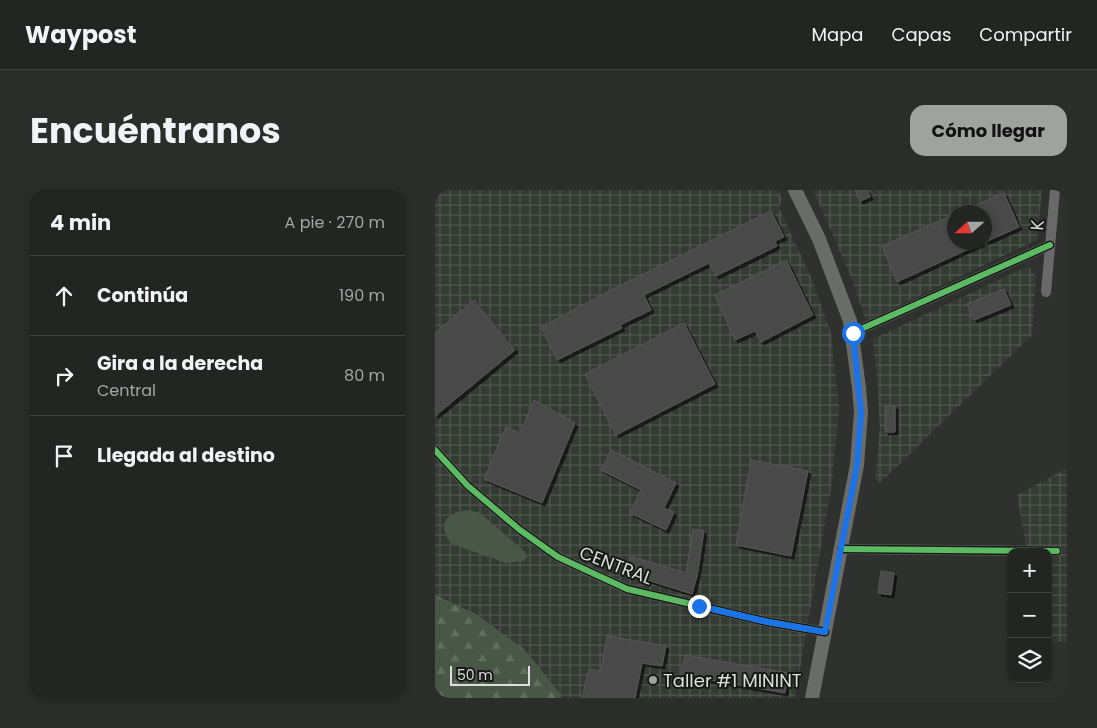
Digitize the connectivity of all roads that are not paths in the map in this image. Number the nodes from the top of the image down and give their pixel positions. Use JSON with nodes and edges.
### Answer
{"nodes":[{"id":1,"x":795,"y":190,"type":"edge"},
{"id":2,"x":1055,"y":190,"type":"edge"},
{"id":3,"x":1050,"y":245,"type":"junction"},
{"id":4,"x":1046,"y":292,"type":"dead end"},
{"id":5,"x":853,"y":333,"type":"junction"},
{"id":6,"x":435,"y":450,"type":"edge"},
{"id":7,"x":842,"y":549,"type":"junction"},
{"id":8,"x":1057,"y":551,"type":"dead end"},
{"id":9,"x":825,"y":632,"type":"junction"},
{"id":10,"x":812,"y":698,"type":"edge"}],
"edges":[{"from":1,"to":5,"type":"main road"},
{"from":2,"to":3,"type":"street","name":"K"},
{"from":3,"to":4,"type":"street","name":"K"},
{"from":3,"to":5,"type":"street"},
{"from":5,"to":7,"type":"main road"},
{"from":6,"to":9,"type":"street","name":"CENTRAL"},
{"from":7,"to":8,"type":"street"},
{"from":7,"to":9,"type":"main road"},
{"from":9,"to":10,"type":"main road"}]}
